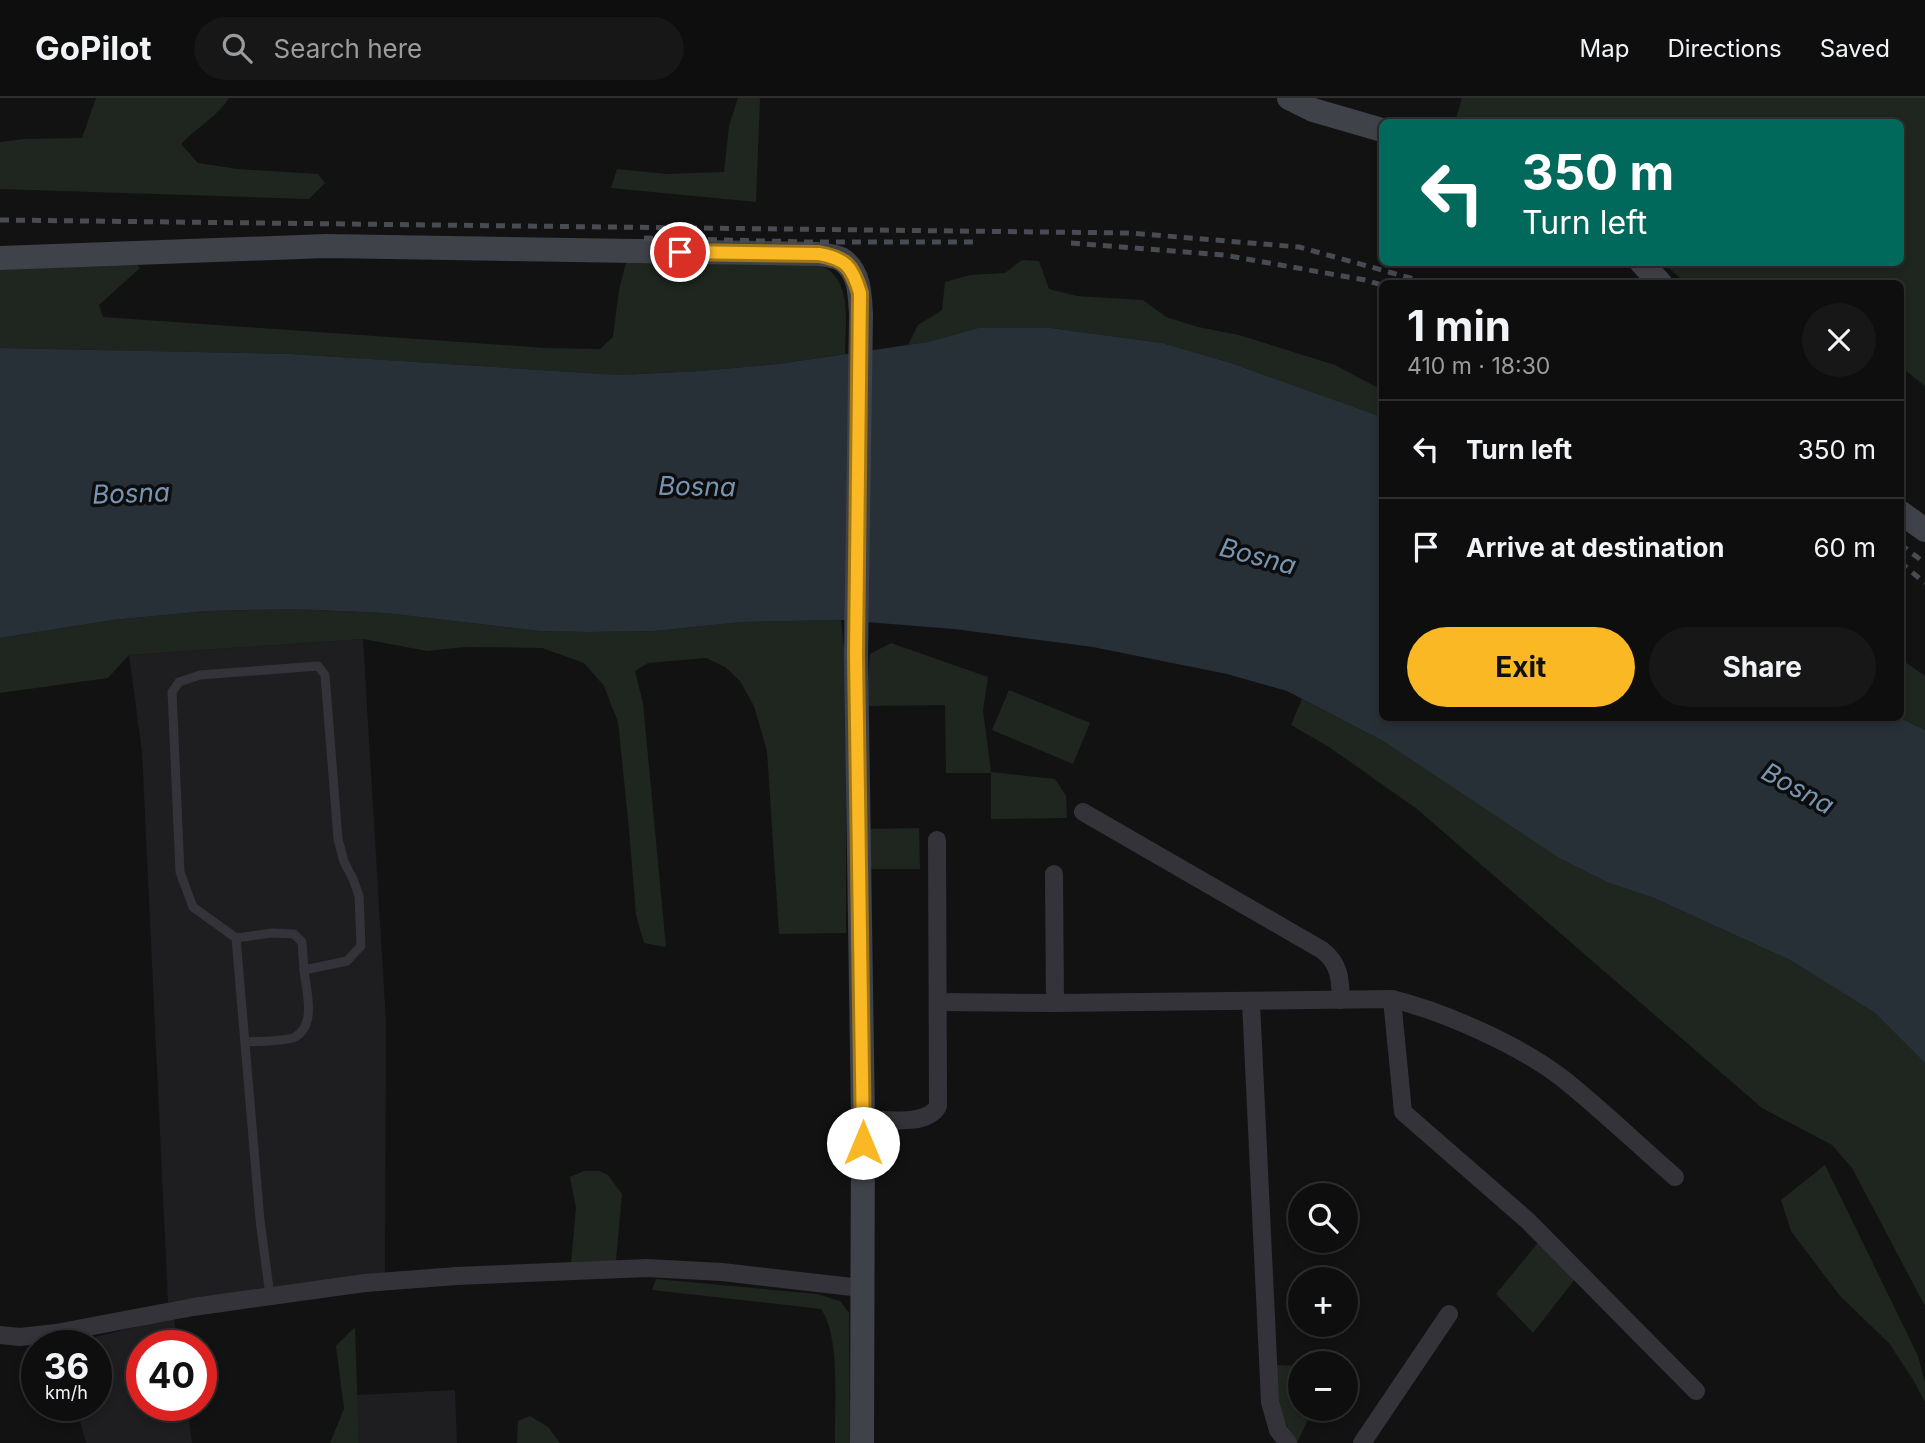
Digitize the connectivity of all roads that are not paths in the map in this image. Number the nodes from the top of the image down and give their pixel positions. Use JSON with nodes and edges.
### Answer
{"nodes":[{"id":1,"x":1289,"y":98,"type":"edge"},
{"id":2,"x":1379,"y":129,"type":"edge"},
{"id":3,"x":0,"y":258,"type":"edge"},
{"id":4,"x":1645,"y":266,"type":"edge"},
{"id":5,"x":1657,"y":280,"type":"edge"},
{"id":6,"x":1083,"y":812,"type":"dead end"},
{"id":7,"x":937,"y":840,"type":"dead end"},
{"id":8,"x":1054,"y":874,"type":"dead end"},
{"id":9,"x":236,"y":938,"type":"junction"},
{"id":10,"x":304,"y":970,"type":"junction"},
{"id":11,"x":1392,"y":999,"type":"junction"},
{"id":12,"x":1342,"y":1000,"type":"junction"},
{"id":13,"x":939,"y":1002,"type":"junction"},
{"id":14,"x":1251,"y":1002,"type":"junction"},
{"id":15,"x":1055,"y":1003,"type":"junction"},
{"id":16,"x":246,"y":1042,"type":"junction"},
{"id":17,"x":863,"y":1119,"type":"junction"},
{"id":18,"x":1675,"y":1177,"type":"dead end"},
{"id":19,"x":861,"y":1288,"type":"junction"},
{"id":20,"x":270,"y":1296,"type":"junction"},
{"id":21,"x":1449,"y":1314,"type":"dead end"},
{"id":22,"x":0,"y":1335,"type":"edge"},
{"id":23,"x":1696,"y":1391,"type":"dead end"},
{"id":24,"x":862,"y":1443,"type":"edge"},
{"id":25,"x":1288,"y":1443,"type":"edge"},
{"id":26,"x":1362,"y":1443,"type":"edge"}],
"edges":[{"from":1,"to":2,"type":"street"},
{"from":3,"to":17,"type":"street"},
{"from":4,"to":5,"type":"street"},
{"from":6,"to":12,"type":"street"},
{"from":7,"to":13,"type":"street"},
{"from":8,"to":15,"type":"street"},
{"from":9,"to":10,"type":"lane"},
{"from":9,"to":10,"type":"lane"},
{"from":9,"to":16,"type":"lane"},
{"from":10,"to":16,"type":"lane"},
{"from":11,"to":12,"type":"street"},
{"from":11,"to":18,"type":"street"},
{"from":11,"to":23,"type":"street"},
{"from":12,"to":14,"type":"street"},
{"from":13,"to":15,"type":"street"},
{"from":13,"to":17,"type":"street"},
{"from":14,"to":15,"type":"street"},
{"from":14,"to":25,"type":"street"},
{"from":16,"to":20,"type":"lane"},
{"from":17,"to":19,"type":"street"},
{"from":19,"to":20,"type":"street"},
{"from":19,"to":24,"type":"street"},
{"from":20,"to":22,"type":"street"},
{"from":21,"to":26,"type":"street"}]}
